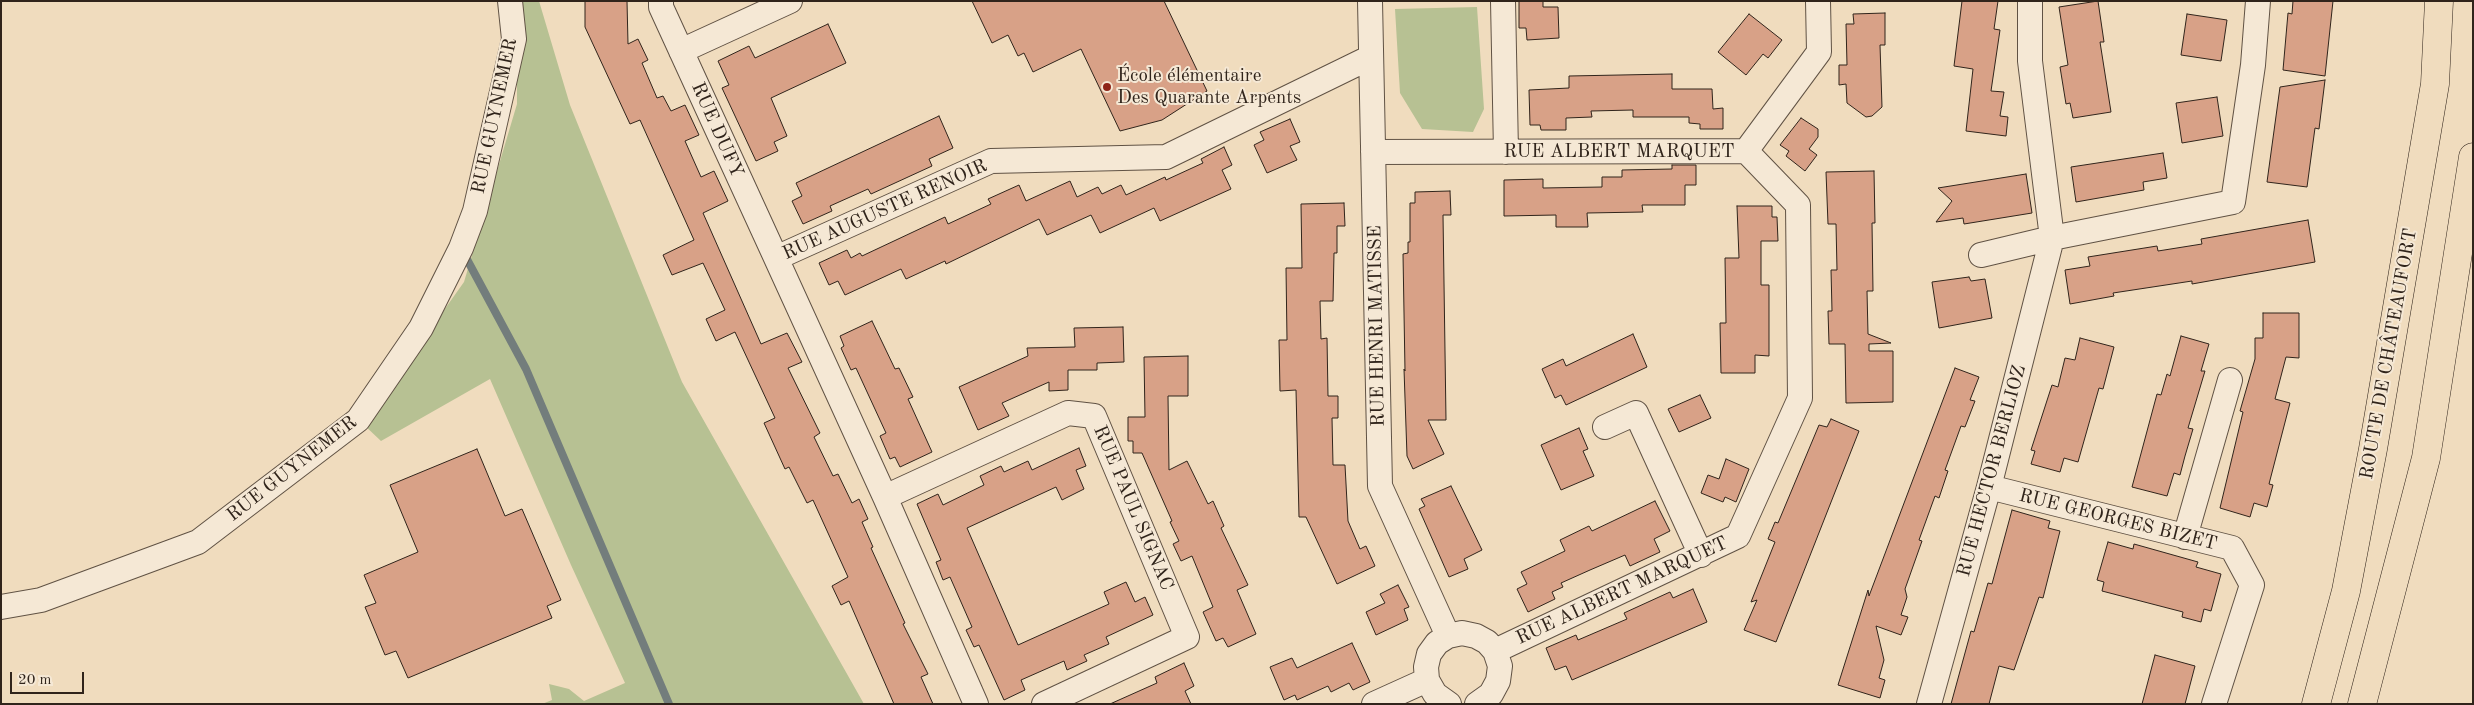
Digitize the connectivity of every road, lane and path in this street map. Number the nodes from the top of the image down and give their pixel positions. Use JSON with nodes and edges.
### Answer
{"nodes":[{"id":1,"x":510,"y":1,"type":"edge"},
{"id":2,"x":660,"y":1,"type":"edge"},
{"id":3,"x":790,"y":1,"type":"edge"},
{"id":4,"x":1370,"y":1,"type":"edge"},
{"id":5,"x":1503,"y":1,"type":"edge"},
{"id":6,"x":1818,"y":1,"type":"edge"},
{"id":7,"x":2030,"y":1,"type":"edge"},
{"id":8,"x":2258,"y":1,"type":"edge"},
{"id":9,"x":2439,"y":1,"type":"edge"},
{"id":10,"x":681,"y":50,"type":"junction"},
{"id":11,"x":1371,"y":57,"type":"junction"},
{"id":12,"x":1746,"y":151,"type":"junction"},
{"id":13,"x":1373,"y":152,"type":"junction"},
{"id":14,"x":1506,"y":152,"type":"junction"},
{"id":15,"x":2473,"y":157,"type":"edge"},
{"id":16,"x":2052,"y":238,"type":"junction"},
{"id":17,"x":1982,"y":254,"type":"dead end"},
{"id":18,"x":776,"y":258,"type":"junction"},
{"id":19,"x":2230,"y":380,"type":"dead end"},
{"id":20,"x":1605,"y":427,"type":"dead end"},
{"id":21,"x":1989,"y":487,"type":"junction"},
{"id":22,"x":885,"y":497,"type":"junction"},
{"id":23,"x":2185,"y":537,"type":"junction"},
{"id":24,"x":1701,"y":555,"type":"junction"},
{"id":25,"x":1,"y":607,"type":"edge"},
{"id":26,"x":1448,"y":636,"type":"junction"},
{"id":27,"x":1495,"y":652,"type":"junction"},
{"id":28,"x":1427,"y":680,"type":"junction"},
{"id":29,"x":976,"y":704,"type":"edge"},
{"id":30,"x":1044,"y":704,"type":"edge"},
{"id":31,"x":1374,"y":704,"type":"edge"},
{"id":32,"x":1449,"y":704,"type":"edge"},
{"id":33,"x":1478,"y":704,"type":"edge"},
{"id":34,"x":1929,"y":704,"type":"edge"},
{"id":35,"x":2214,"y":704,"type":"edge"},
{"id":36,"x":2316,"y":704,"type":"edge"},
{"id":37,"x":2362,"y":704,"type":"edge"}],
"edges":[{"from":1,"to":25,"type":"street","name":"RUE GUYNEMER"},
{"from":2,"to":10,"type":"street","name":"RUE DUFY"},
{"from":3,"to":10,"type":"street"},
{"from":4,"to":11,"type":"street","name":"RUE HENRI MATISSE"},
{"from":5,"to":14,"type":"street"},
{"from":6,"to":12,"type":"street"},
{"from":7,"to":16,"type":"street","name":"RUE HECTOR BERLIOZ"},
{"from":8,"to":16,"type":"street"},
{"from":9,"to":36,"type":"main road","name":"ROUTE DE CHÂTEAUFORT"},
{"from":10,"to":18,"type":"street","name":"RUE DUFY"},
{"from":11,"to":13,"type":"street","name":"RUE HENRI MATISSE"},
{"from":11,"to":18,"type":"street","name":"RUE AUGUSTE RENOIR"},
{"from":12,"to":14,"type":"street","name":"RUE ALBERT MARQUET"},
{"from":12,"to":24,"type":"street","name":"RUE ALBERT MARQUET"},
{"from":13,"to":14,"type":"street","name":"RUE ALBERT MARQUET"},
{"from":13,"to":26,"type":"street","name":"RUE HENRI MATISSE"},
{"from":15,"to":37,"type":"main road"},
{"from":16,"to":17,"type":"street"},
{"from":16,"to":21,"type":"street","name":"RUE HECTOR BERLIOZ"},
{"from":18,"to":22,"type":"street","name":"RUE AUGUSTE RENOIR"},
{"from":19,"to":23,"type":"street"},
{"from":20,"to":24,"type":"street"},
{"from":21,"to":23,"type":"street","name":"RUE GEORGES BIZET"},
{"from":21,"to":34,"type":"street","name":"RUE HECTOR BERLIOZ"},
{"from":22,"to":29,"type":"street","name":"RUE AUGUSTE RENOIR"},
{"from":22,"to":30,"type":"street","name":"RUE PAUL SIGNAC"},
{"from":23,"to":35,"type":"street","name":"RUE GEORGES BIZET"},
{"from":24,"to":27,"type":"street","name":"RUE ALBERT MARQUET"},
{"from":26,"to":27,"type":"street"},
{"from":26,"to":28,"type":"street"},
{"from":27,"to":33,"type":"street"},
{"from":28,"to":31,"type":"street"},
{"from":28,"to":32,"type":"street"}]}
